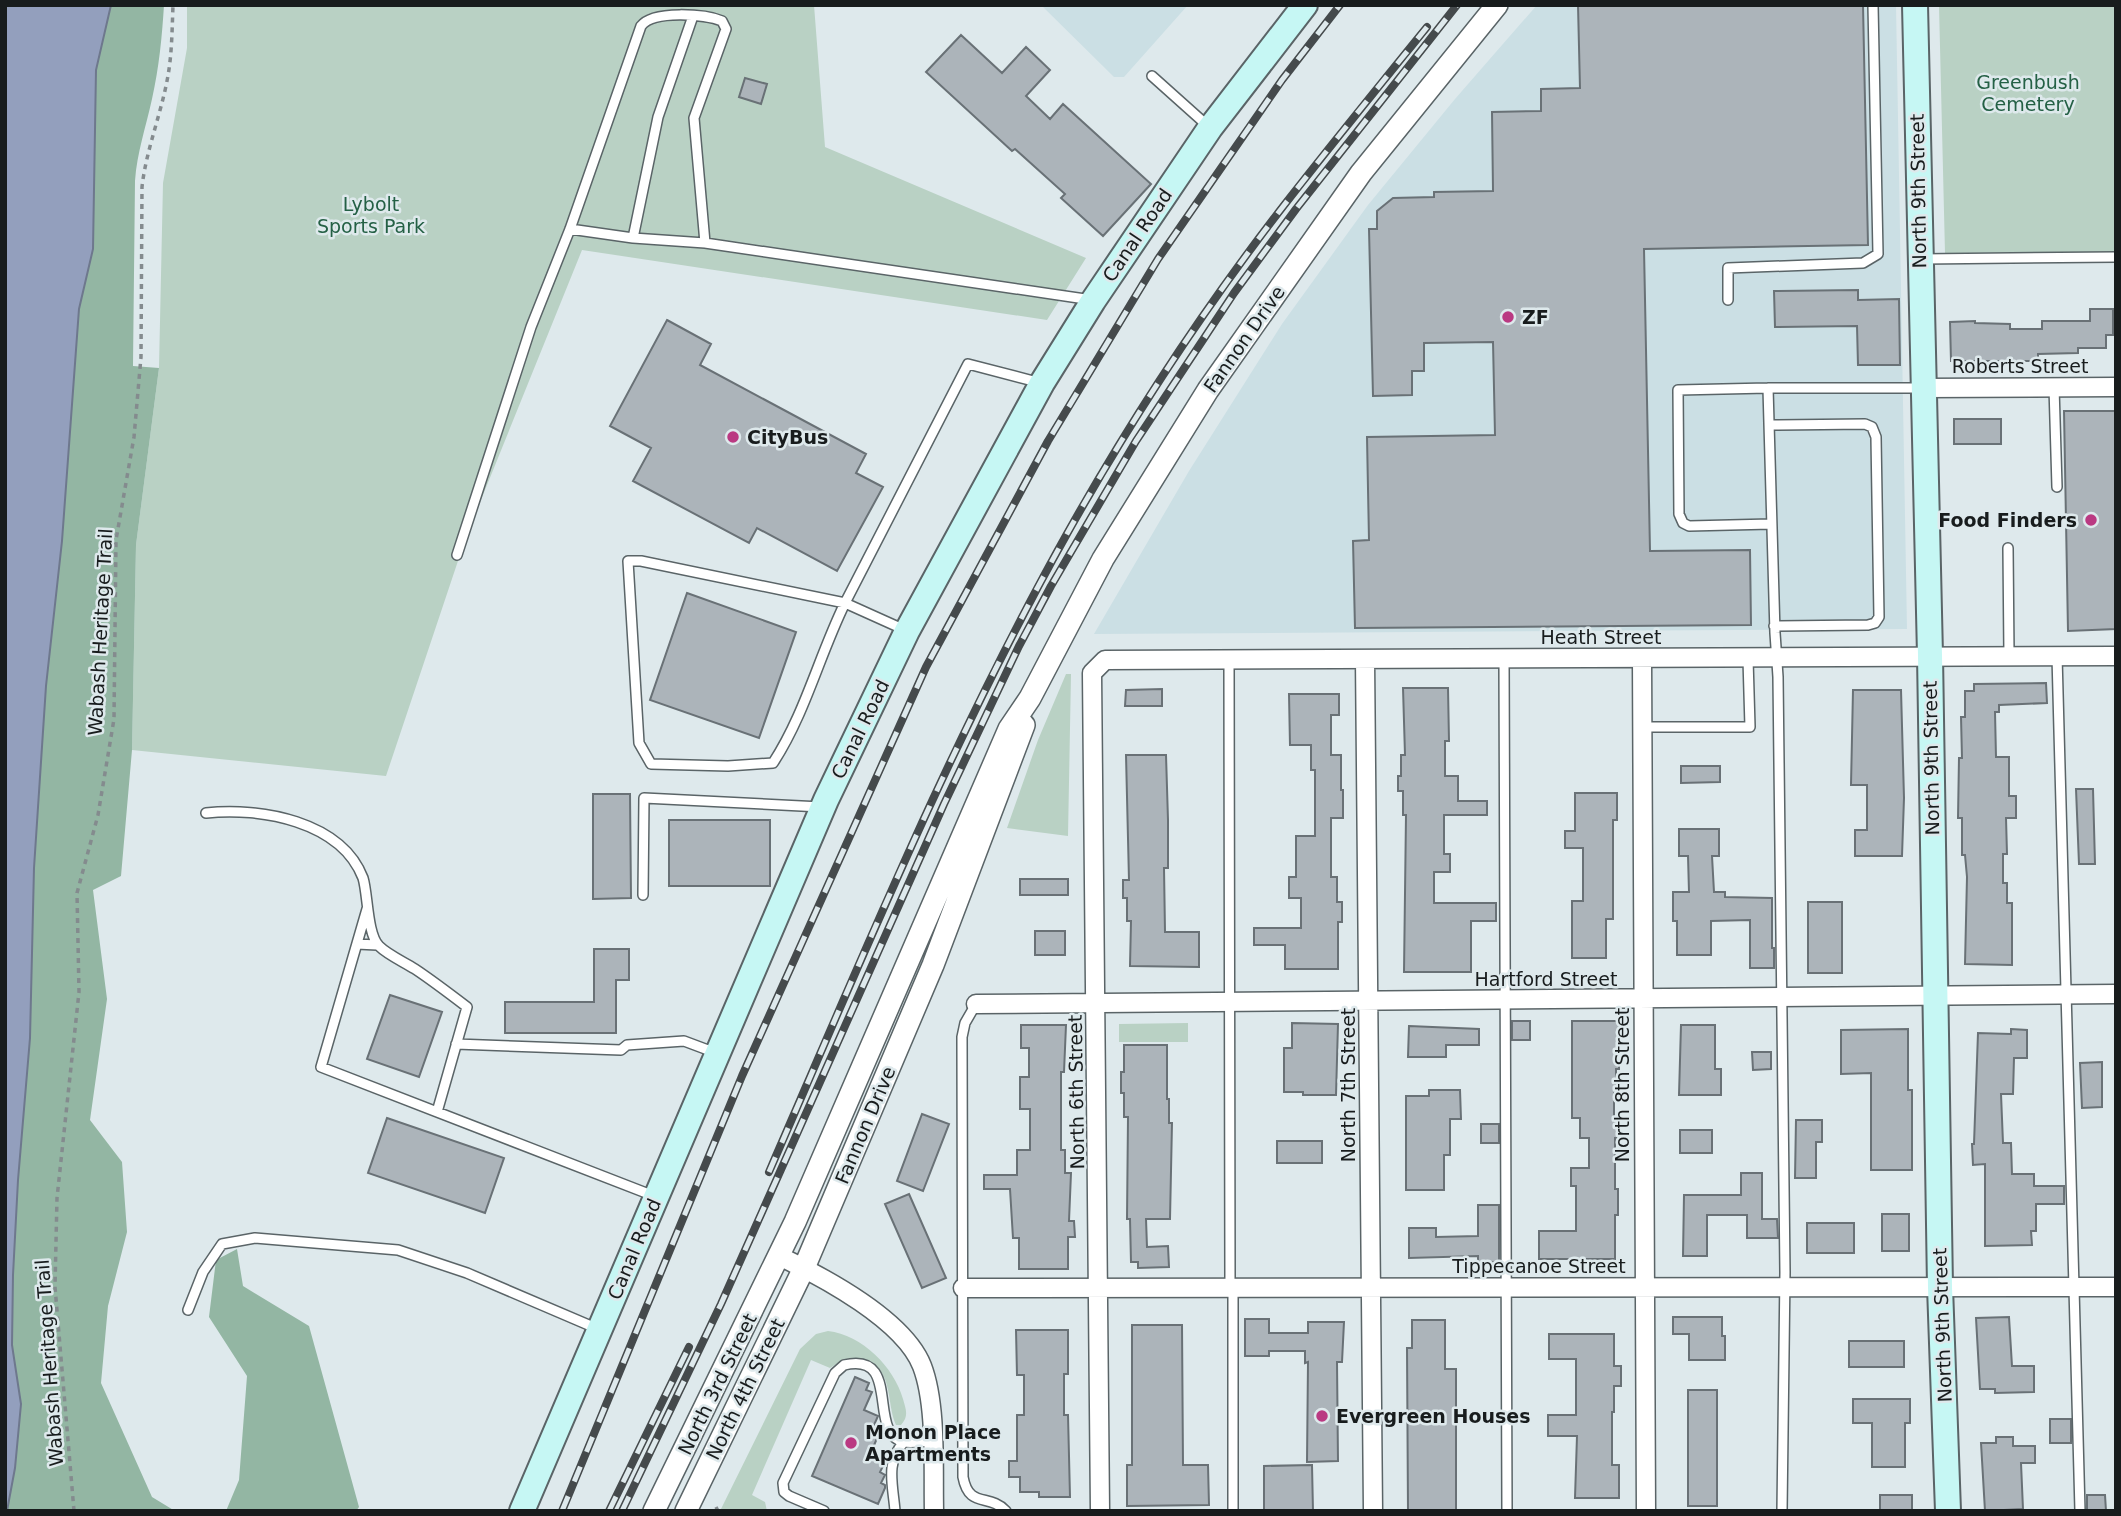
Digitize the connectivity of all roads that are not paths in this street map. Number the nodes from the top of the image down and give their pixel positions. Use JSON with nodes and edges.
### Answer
{"nodes":[{"id":1,"x":1305,"y":5,"type":"edge"},
{"id":2,"x":1497,"y":5,"type":"edge"},
{"id":3,"x":1873,"y":5,"type":"edge"},
{"id":4,"x":1915,"y":5,"type":"edge"},
{"id":5,"x":693,"y":16,"type":"junction"},
{"id":6,"x":1152,"y":76,"type":"dead end"},
{"id":7,"x":1210,"y":128,"type":"junction"},
{"id":8,"x":570,"y":229,"type":"junction"},
{"id":9,"x":633,"y":238,"type":"junction"},
{"id":10,"x":705,"y":243,"type":"junction"},
{"id":11,"x":2116,"y":257,"type":"edge"},
{"id":12,"x":1919,"y":259,"type":"junction"},
{"id":13,"x":1093,"y":300,"type":"junction"},
{"id":14,"x":1728,"y":300,"type":"dead end"},
{"id":15,"x":1042,"y":383,"type":"junction"},
{"id":16,"x":2054,"y":387,"type":"junction"},
{"id":17,"x":2116,"y":387,"type":"edge"},
{"id":18,"x":1768,"y":388,"type":"junction"},
{"id":19,"x":1924,"y":388,"type":"junction"},
{"id":20,"x":1769,"y":425,"type":"junction"},
{"id":21,"x":2057,"y":487,"type":"dead end"},
{"id":22,"x":1771,"y":524,"type":"junction"},
{"id":23,"x":2008,"y":548,"type":"dead end"},
{"id":24,"x":457,"y":555,"type":"dead end"},
{"id":25,"x":845,"y":603,"type":"junction"},
{"id":26,"x":1774,"y":626,"type":"junction"},
{"id":27,"x":907,"y":631,"type":"junction"},
{"id":28,"x":1930,"y":655,"type":"junction"},
{"id":29,"x":2009,"y":655,"type":"junction"},
{"id":30,"x":2057,"y":656,"type":"junction"},
{"id":31,"x":2116,"y":656,"type":"edge"},
{"id":32,"x":1504,"y":658,"type":"junction"},
{"id":33,"x":1642,"y":658,"type":"junction"},
{"id":34,"x":1777,"y":658,"type":"junction"},
{"id":35,"x":1229,"y":659,"type":"junction"},
{"id":36,"x":1365,"y":659,"type":"junction"},
{"id":37,"x":1748,"y":659,"type":"junction"},
{"id":38,"x":1092,"y":673,"type":"joint"},
{"id":39,"x":1030,"y":698,"type":"junction"},
{"id":40,"x":1641,"y":727,"type":"junction"},
{"id":41,"x":823,"y":807,"type":"junction"},
{"id":42,"x":206,"y":813,"type":"dead end"},
{"id":43,"x":643,"y":895,"type":"dead end"},
{"id":44,"x":367,"y":909,"type":"junction"},
{"id":45,"x":357,"y":944,"type":"junction"},
{"id":46,"x":377,"y":944,"type":"junction"},
{"id":47,"x":2065,"y":994,"type":"junction"},
{"id":48,"x":2116,"y":994,"type":"edge"},
{"id":49,"x":1936,"y":996,"type":"junction"},
{"id":50,"x":1781,"y":998,"type":"junction"},
{"id":51,"x":1643,"y":999,"type":"junction"},
{"id":52,"x":1506,"y":1000,"type":"junction"},
{"id":53,"x":1368,"y":1001,"type":"junction"},
{"id":54,"x":1231,"y":1002,"type":"junction"},
{"id":55,"x":976,"y":1004,"type":"joint"},
{"id":56,"x":1096,"y":1004,"type":"junction"},
{"id":57,"x":456,"y":1044,"type":"junction"},
{"id":58,"x":718,"y":1053,"type":"junction"},
{"id":59,"x":437,"y":1112,"type":"junction"},
{"id":60,"x":656,"y":1197,"type":"junction"},
{"id":61,"x":779,"y":1256,"type":"junction"},
{"id":62,"x":804,"y":1268,"type":"junction"},
{"id":63,"x":1099,"y":1287,"type":"junction"},
{"id":64,"x":1231,"y":1287,"type":"junction"},
{"id":65,"x":1371,"y":1287,"type":"junction"},
{"id":66,"x":1506,"y":1287,"type":"junction"},
{"id":67,"x":1643,"y":1287,"type":"junction"},
{"id":68,"x":1785,"y":1287,"type":"junction"},
{"id":69,"x":1940,"y":1287,"type":"junction"},
{"id":70,"x":2076,"y":1287,"type":"junction"},
{"id":71,"x":2116,"y":1287,"type":"edge"},
{"id":72,"x":963,"y":1288,"type":"junction"},
{"id":73,"x":188,"y":1310,"type":"dead end"},
{"id":74,"x":599,"y":1329,"type":"junction"},
{"id":75,"x":932,"y":1441,"type":"junction"},
{"id":76,"x":904,"y":1442,"type":"junction"},
{"id":77,"x":522,"y":1511,"type":"edge"},
{"id":78,"x":654,"y":1511,"type":"edge"},
{"id":79,"x":687,"y":1511,"type":"edge"},
{"id":80,"x":824,"y":1511,"type":"edge"},
{"id":81,"x":895,"y":1511,"type":"edge"},
{"id":82,"x":934,"y":1511,"type":"edge"},
{"id":83,"x":1006,"y":1511,"type":"edge"},
{"id":84,"x":1100,"y":1511,"type":"edge"},
{"id":85,"x":1233,"y":1511,"type":"edge"},
{"id":86,"x":1373,"y":1511,"type":"edge"},
{"id":87,"x":1507,"y":1511,"type":"edge"},
{"id":88,"x":1646,"y":1511,"type":"edge"},
{"id":89,"x":1782,"y":1511,"type":"edge"},
{"id":90,"x":1948,"y":1511,"type":"edge"},
{"id":91,"x":2080,"y":1511,"type":"edge"}],
"edges":[{"from":1,"to":7,"type":"main road","name":"Canal Road"},
{"from":2,"to":39,"type":"street","name":"Fannon Drive"},
{"from":3,"to":14,"type":"lane"},
{"from":4,"to":12,"type":"main road","name":"North 9th Street"},
{"from":5,"to":8,"type":"lane"},
{"from":5,"to":9,"type":"lane"},
{"from":5,"to":10,"type":"lane"},
{"from":6,"to":7,"type":"lane"},
{"from":7,"to":13,"type":"main road","name":"Canal Road"},
{"from":8,"to":9,"type":"lane"},
{"from":8,"to":24,"type":"lane"},
{"from":9,"to":10,"type":"lane"},
{"from":10,"to":13,"type":"lane"},
{"from":11,"to":12,"type":"lane"},
{"from":12,"to":19,"type":"main road","name":"North 9th Street"},
{"from":13,"to":15,"type":"main road","name":"Canal Road"},
{"from":15,"to":25,"type":"lane"},
{"from":15,"to":27,"type":"main road","name":"Canal Road"},
{"from":16,"to":17,"type":"street","name":"Roberts Street"},
{"from":16,"to":19,"type":"street","name":"Roberts Street"},
{"from":16,"to":21,"type":"lane"},
{"from":18,"to":19,"type":"lane"},
{"from":18,"to":20,"type":"lane"},
{"from":18,"to":22,"type":"lane"},
{"from":19,"to":28,"type":"main road","name":"North 9th Street"},
{"from":20,"to":22,"type":"lane"},
{"from":20,"to":26,"type":"lane"},
{"from":22,"to":26,"type":"lane"},
{"from":23,"to":29,"type":"lane"},
{"from":25,"to":25,"type":"lane"},
{"from":25,"to":27,"type":"lane"},
{"from":26,"to":34,"type":"lane"},
{"from":27,"to":41,"type":"main road","name":"Canal Road"},
{"from":28,"to":29,"type":"street","name":"Heath Street"},
{"from":28,"to":34,"type":"street","name":"Heath Street"},
{"from":28,"to":49,"type":"main road","name":"North 9th Street"},
{"from":29,"to":30,"type":"street","name":"Heath Street"},
{"from":30,"to":31,"type":"street","name":"Heath Street"},
{"from":30,"to":47,"type":"lane"},
{"from":32,"to":33,"type":"street","name":"Heath Street"},
{"from":32,"to":36,"type":"street","name":"Heath Street"},
{"from":32,"to":52,"type":"lane"},
{"from":33,"to":37,"type":"street","name":"Heath Street"},
{"from":33,"to":40,"type":"street","name":"North 8th Street"},
{"from":34,"to":37,"type":"street","name":"Heath Street"},
{"from":34,"to":50,"type":"lane"},
{"from":35,"to":36,"type":"street","name":"Heath Street"},
{"from":35,"to":38,"type":"street","name":"Heath Street"},
{"from":35,"to":54,"type":"lane"},
{"from":36,"to":53,"type":"street","name":"North 7th Street"},
{"from":37,"to":40,"type":"lane"},
{"from":38,"to":56,"type":"street","name":"North 6th Street"},
{"from":39,"to":61,"type":"street","name":"Fannon Drive"},
{"from":39,"to":62,"type":"street","name":"Fannon Drive"},
{"from":40,"to":51,"type":"street","name":"North 8th Street"},
{"from":41,"to":43,"type":"lane"},
{"from":41,"to":58,"type":"main road","name":"Canal Road"},
{"from":42,"to":44,"type":"lane"},
{"from":44,"to":45,"type":"lane"},
{"from":44,"to":46,"type":"lane"},
{"from":45,"to":46,"type":"lane"},
{"from":45,"to":59,"type":"lane"},
{"from":46,"to":57,"type":"lane"},
{"from":47,"to":48,"type":"street","name":"Hartford Street"},
{"from":47,"to":49,"type":"street","name":"Hartford Street"},
{"from":47,"to":70,"type":"lane"},
{"from":49,"to":50,"type":"street","name":"Hartford Street"},
{"from":49,"to":69,"type":"main road","name":"North 9th Street"},
{"from":50,"to":51,"type":"street","name":"Hartford Street"},
{"from":50,"to":68,"type":"lane"},
{"from":51,"to":52,"type":"street","name":"Hartford Street"},
{"from":51,"to":67,"type":"street","name":"North 8th Street"},
{"from":52,"to":53,"type":"street","name":"Hartford Street"},
{"from":52,"to":66,"type":"lane"},
{"from":53,"to":54,"type":"street","name":"Hartford Street"},
{"from":53,"to":65,"type":"street","name":"North 7th Street"},
{"from":54,"to":56,"type":"street","name":"Hartford Street"},
{"from":54,"to":64,"type":"lane"},
{"from":55,"to":56,"type":"street","name":"Hartford Street"},
{"from":55,"to":72,"type":"lane"},
{"from":56,"to":63,"type":"street","name":"North 6th Street"},
{"from":57,"to":58,"type":"lane"},
{"from":57,"to":59,"type":"lane"},
{"from":58,"to":60,"type":"main road","name":"Canal Road"},
{"from":59,"to":60,"type":"lane"},
{"from":60,"to":74,"type":"main road","name":"Canal Road"},
{"from":61,"to":62,"type":"street"},
{"from":61,"to":78,"type":"street","name":"North 3rd Street"},
{"from":62,"to":75,"type":"street"},
{"from":62,"to":79,"type":"street","name":"North 4th Street"},
{"from":63,"to":64,"type":"street","name":"Tippecanoe Street"},
{"from":63,"to":72,"type":"street","name":"Tippecanoe Street"},
{"from":63,"to":84,"type":"street","name":"North 6th Street"},
{"from":64,"to":65,"type":"street","name":"Tippecanoe Street"},
{"from":64,"to":85,"type":"lane"},
{"from":65,"to":66,"type":"street","name":"Tippecanoe Street"},
{"from":65,"to":86,"type":"street","name":"North 7th Street"},
{"from":66,"to":67,"type":"street","name":"Tippecanoe Street"},
{"from":66,"to":87,"type":"lane"},
{"from":67,"to":68,"type":"street","name":"Tippecanoe Street"},
{"from":67,"to":88,"type":"street","name":"North 8th Street"},
{"from":68,"to":69,"type":"street","name":"Tippecanoe Street"},
{"from":68,"to":89,"type":"lane"},
{"from":69,"to":70,"type":"street","name":"Tippecanoe Street"},
{"from":69,"to":90,"type":"main road","name":"North 9th Street"},
{"from":70,"to":71,"type":"street","name":"Tippecanoe Street"},
{"from":70,"to":91,"type":"lane"},
{"from":72,"to":83,"type":"lane"},
{"from":73,"to":74,"type":"lane"},
{"from":74,"to":77,"type":"main road","name":"Canal Road"},
{"from":75,"to":76,"type":"lane"},
{"from":75,"to":82,"type":"street"},
{"from":76,"to":80,"type":"lane"},
{"from":76,"to":81,"type":"lane"}]}
